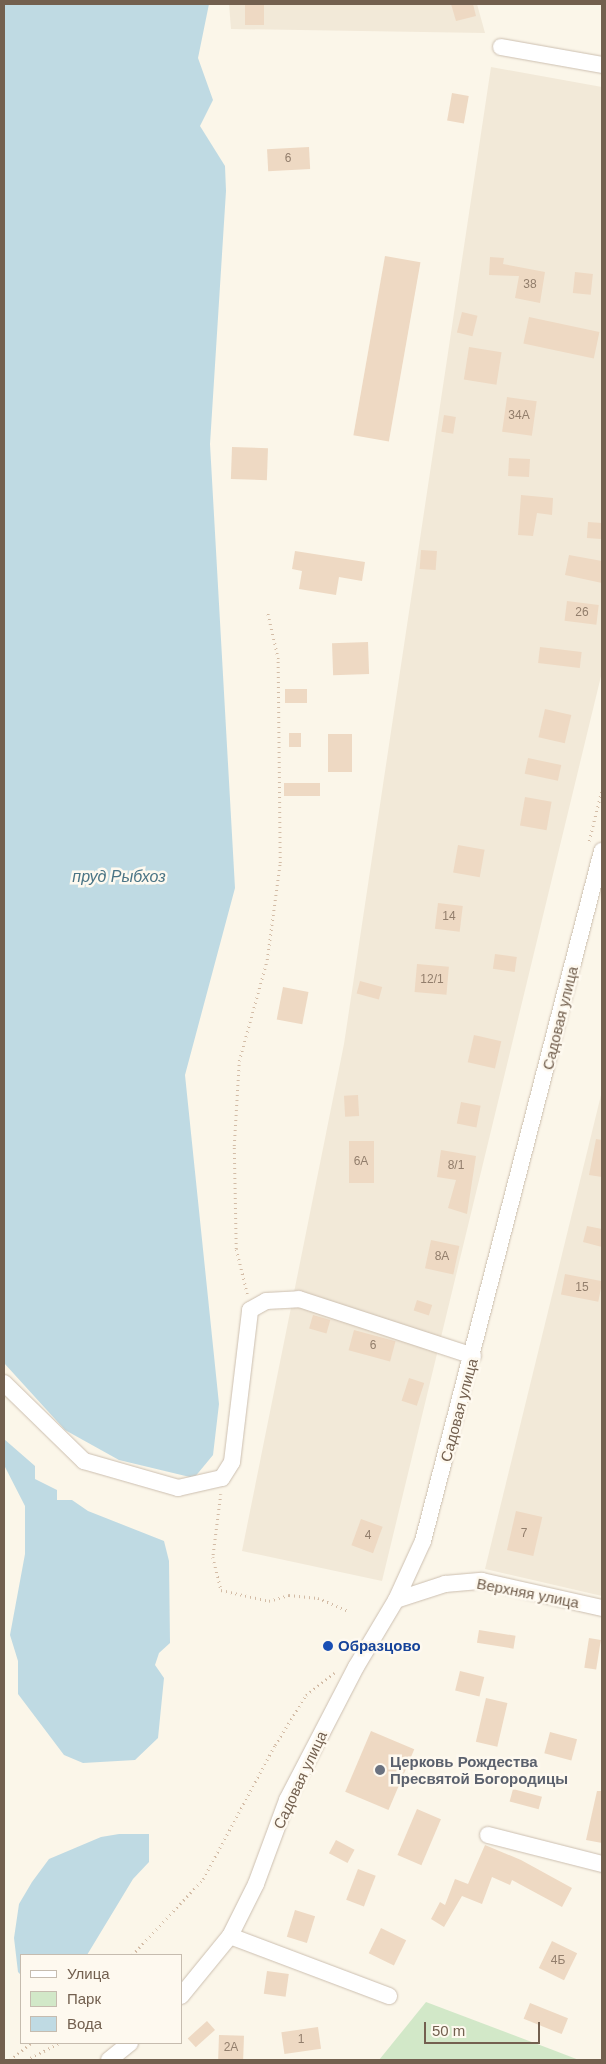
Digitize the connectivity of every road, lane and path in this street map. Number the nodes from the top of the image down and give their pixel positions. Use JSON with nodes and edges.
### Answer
{"nodes":[{"id":1,"x":501,"y":47,"type":"dead end"},
{"id":2,"x":602,"y":65,"type":"edge"},
{"id":3,"x":267,"y":611,"type":"dead end"},
{"id":4,"x":602,"y":852,"type":"edge"},
{"id":5,"x":250,"y":1310,"type":"junction"},
{"id":6,"x":473,"y":1356,"type":"junction"},
{"id":7,"x":4,"y":1383,"type":"edge"},
{"id":8,"x":222,"y":1478,"type":"junction"},
{"id":9,"x":396,"y":1600,"type":"junction"},
{"id":10,"x":602,"y":1608,"type":"edge"},
{"id":11,"x":349,"y":1611,"type":"dead end"},
{"id":12,"x":356,"y":1666,"type":"junction"},
{"id":13,"x":488,"y":1835,"type":"dead end"},
{"id":14,"x":602,"y":1864,"type":"edge"},
{"id":15,"x":230,"y":1936,"type":"junction"},
{"id":16,"x":133,"y":1954,"type":"edge"},
{"id":17,"x":182,"y":1995,"type":"edge"},
{"id":18,"x":389,"y":1996,"type":"dead end"},
{"id":19,"x":30,"y":2044,"type":"edge"},
{"id":20,"x":57,"y":2044,"type":"edge"},
{"id":21,"x":129,"y":2044,"type":"edge"},
{"id":22,"x":10,"y":2060,"type":"edge"},
{"id":23,"x":26,"y":2060,"type":"edge"},
{"id":24,"x":109,"y":2060,"type":"edge"}],
"edges":[{"from":1,"to":2,"type":"street"},
{"from":3,"to":5,"type":"path"},
{"from":4,"to":6,"type":"street","name":"Садовая улица"},
{"from":5,"to":6,"type":"street"},
{"from":5,"to":8,"type":"street"},
{"from":6,"to":9,"type":"street","name":"Садовая улица"},
{"from":7,"to":8,"type":"street"},
{"from":8,"to":11,"type":"path"},
{"from":9,"to":10,"type":"street","name":"Верхняя улица"},
{"from":9,"to":12,"type":"street","name":"Садовая улица"},
{"from":12,"to":15,"type":"street","name":"Садовая улица"},
{"from":12,"to":16,"type":"path"},
{"from":13,"to":14,"type":"street"},
{"from":15,"to":17,"type":"street","name":"Садовая улица"},
{"from":15,"to":18,"type":"street"},
{"from":19,"to":22,"type":"path"},
{"from":20,"to":23,"type":"path"},
{"from":21,"to":24,"type":"street"}]}
